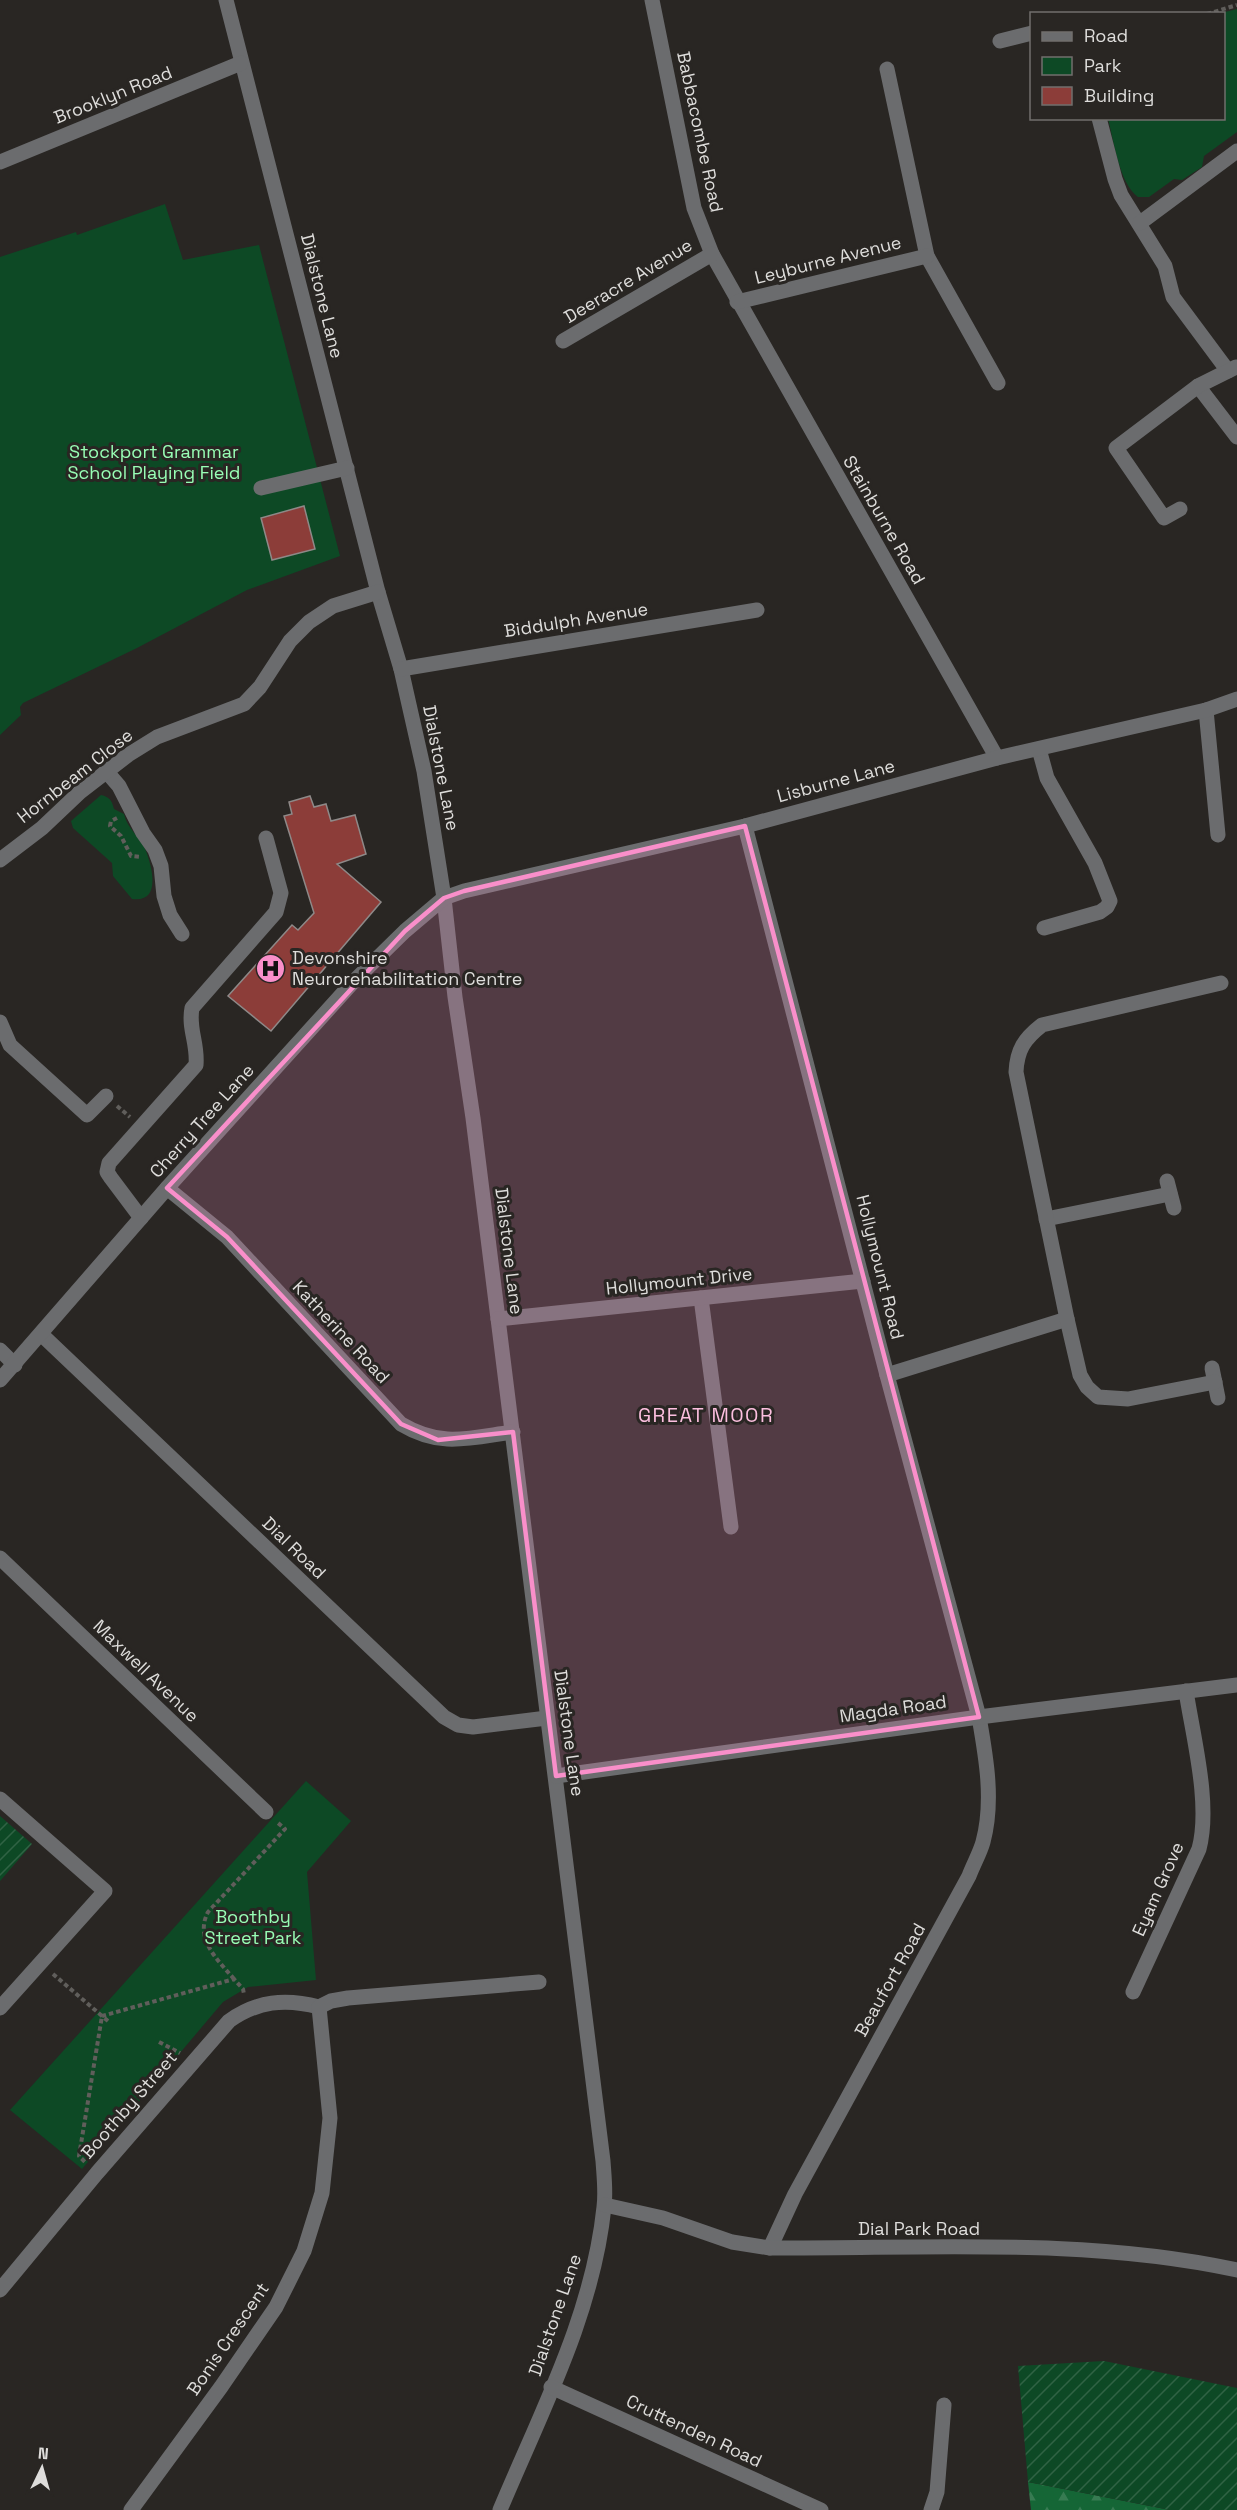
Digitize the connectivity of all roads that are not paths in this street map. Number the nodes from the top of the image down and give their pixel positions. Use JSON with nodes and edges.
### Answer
{"nodes":[{"id":1,"x":226,"y":0,"type":"edge"},
{"id":2,"x":652,"y":0,"type":"edge"},
{"id":3,"x":1030,"y":34,"type":"edge"},
{"id":4,"x":1000,"y":41,"type":"dead end"},
{"id":5,"x":241,"y":63,"type":"junction"},
{"id":6,"x":886,"y":69,"type":"dead end"},
{"id":7,"x":1099,"y":120,"type":"edge"},
{"id":8,"x":1237,"y":151,"type":"edge"},
{"id":9,"x":0,"y":162,"type":"edge"},
{"id":10,"x":1140,"y":223,"type":"junction"},
{"id":11,"x":712,"y":254,"type":"junction"},
{"id":12,"x":927,"y":256,"type":"junction"},
{"id":13,"x":737,"y":302,"type":"junction"},
{"id":14,"x":563,"y":341,"type":"dead end"},
{"id":15,"x":1232,"y":369,"type":"edge"},
{"id":16,"x":998,"y":383,"type":"dead end"},
{"id":17,"x":1198,"y":386,"type":"junction"},
{"id":18,"x":1237,"y":437,"type":"edge"},
{"id":19,"x":347,"y":468,"type":"junction"},
{"id":20,"x":261,"y":488,"type":"dead end"},
{"id":21,"x":1180,"y":509,"type":"dead end"},
{"id":22,"x":378,"y":592,"type":"junction"},
{"id":23,"x":757,"y":610,"type":"dead end"},
{"id":24,"x":401,"y":669,"type":"junction"},
{"id":25,"x":1237,"y":699,"type":"edge"},
{"id":26,"x":1206,"y":710,"type":"junction"},
{"id":27,"x":1039,"y":749,"type":"junction"},
{"id":28,"x":997,"y":758,"type":"junction"},
{"id":29,"x":106,"y":771,"type":"junction"},
{"id":30,"x":745,"y":826,"type":"junction"},
{"id":31,"x":1218,"y":835,"type":"dead end"},
{"id":32,"x":266,"y":838,"type":"dead end"},
{"id":33,"x":0,"y":860,"type":"edge"},
{"id":34,"x":444,"y":898,"type":"junction"},
{"id":35,"x":1044,"y":928,"type":"dead end"},
{"id":36,"x":182,"y":934,"type":"dead end"},
{"id":37,"x":1221,"y":983,"type":"dead end"},
{"id":38,"x":0,"y":1022,"type":"edge"},
{"id":39,"x":106,"y":1096,"type":"road end"},
{"id":40,"x":167,"y":1188,"type":"junction"},
{"id":41,"x":1170,"y":1194,"type":"dead end"},
{"id":42,"x":141,"y":1218,"type":"junction"},
{"id":43,"x":1046,"y":1219,"type":"junction"},
{"id":44,"x":863,"y":1281,"type":"junction"},
{"id":45,"x":701,"y":1299,"type":"junction"},
{"id":46,"x":498,"y":1319,"type":"junction"},
{"id":47,"x":1066,"y":1319,"type":"junction"},
{"id":48,"x":41,"y":1334,"type":"junction"},
{"id":49,"x":0,"y":1350,"type":"edge"},
{"id":50,"x":15,"y":1365,"type":"junction"},
{"id":51,"x":887,"y":1375,"type":"junction"},
{"id":52,"x":0,"y":1380,"type":"edge"},
{"id":53,"x":1218,"y":1398,"type":"dead end"},
{"id":54,"x":513,"y":1432,"type":"junction"},
{"id":55,"x":731,"y":1527,"type":"dead end"},
{"id":56,"x":0,"y":1558,"type":"edge"},
{"id":57,"x":1237,"y":1685,"type":"edge"},
{"id":58,"x":1186,"y":1691,"type":"junction"},
{"id":59,"x":979,"y":1717,"type":"junction"},
{"id":60,"x":547,"y":1718,"type":"junction"},
{"id":61,"x":555,"y":1776,"type":"junction"},
{"id":62,"x":0,"y":1799,"type":"edge"},
{"id":63,"x":266,"y":1812,"type":"road end"},
{"id":64,"x":539,"y":1982,"type":"dead end"},
{"id":65,"x":1133,"y":1992,"type":"dead end"},
{"id":66,"x":319,"y":2007,"type":"junction"},
{"id":67,"x":0,"y":2008,"type":"edge"},
{"id":68,"x":605,"y":2205,"type":"junction"},
{"id":69,"x":770,"y":2248,"type":"junction"},
{"id":70,"x":1237,"y":2270,"type":"edge"},
{"id":71,"x":0,"y":2290,"type":"edge"},
{"id":72,"x":551,"y":2387,"type":"junction"},
{"id":73,"x":944,"y":2405,"type":"dead end"},
{"id":74,"x":131,"y":2510,"type":"edge"},
{"id":75,"x":500,"y":2510,"type":"edge"},
{"id":76,"x":821,"y":2510,"type":"edge"},
{"id":77,"x":931,"y":2510,"type":"edge"}],
"edges":[{"from":1,"to":5,"type":"street","name":"Dialstone Lane"},
{"from":2,"to":11,"type":"street","name":"Babbacombe Road"},
{"from":3,"to":4,"type":"street"},
{"from":5,"to":9,"type":"street","name":"Brooklyn Road"},
{"from":5,"to":19,"type":"street","name":"Dialstone Lane"},
{"from":6,"to":12,"type":"street","name":"Leyburne Avenue"},
{"from":7,"to":10,"type":"street"},
{"from":8,"to":10,"type":"street"},
{"from":10,"to":15,"type":"street"},
{"from":11,"to":13,"type":"street","name":"Babbacombe Road"},
{"from":11,"to":14,"type":"street","name":"Deeracre Avenue"},
{"from":12,"to":13,"type":"street","name":"Leyburne Avenue"},
{"from":12,"to":16,"type":"street","name":"Leyburne Avenue"},
{"from":13,"to":28,"type":"street","name":"Stainburne Road"},
{"from":15,"to":17,"type":"street"},
{"from":17,"to":18,"type":"street"},
{"from":17,"to":21,"type":"street"},
{"from":19,"to":20,"type":"street"},
{"from":19,"to":22,"type":"street","name":"Dialstone Lane"},
{"from":22,"to":24,"type":"street","name":"Dialstone Lane"},
{"from":22,"to":29,"type":"street","name":"Hornbeam Close"},
{"from":23,"to":24,"type":"street","name":"Biddulph Avenue"},
{"from":24,"to":34,"type":"street","name":"Dialstone Lane"},
{"from":25,"to":26,"type":"street","name":"Lisburne Lane"},
{"from":26,"to":27,"type":"street","name":"Lisburne Lane"},
{"from":26,"to":31,"type":"street"},
{"from":27,"to":28,"type":"street","name":"Lisburne Lane"},
{"from":27,"to":35,"type":"street"},
{"from":28,"to":30,"type":"street","name":"Lisburne Lane"},
{"from":29,"to":33,"type":"street","name":"Hornbeam Close"},
{"from":29,"to":36,"type":"street"},
{"from":30,"to":34,"type":"street","name":"Lisburne Lane"},
{"from":30,"to":44,"type":"street","name":"Hollymount Road"},
{"from":32,"to":42,"type":"street"},
{"from":34,"to":40,"type":"street","name":"Cherry Tree Lane"},
{"from":34,"to":46,"type":"street","name":"Dialstone Lane"},
{"from":37,"to":43,"type":"street"},
{"from":38,"to":39,"type":"street"},
{"from":40,"to":42,"type":"street","name":"Cherry Tree Lane"},
{"from":40,"to":54,"type":"street","name":"Katherine Road"},
{"from":41,"to":43,"type":"street"},
{"from":42,"to":48,"type":"street","name":"Cherry Tree Lane"},
{"from":43,"to":47,"type":"street"},
{"from":44,"to":45,"type":"street","name":"Hollymount Drive"},
{"from":44,"to":51,"type":"street","name":"Hollymount Road"},
{"from":45,"to":46,"type":"street","name":"Hollymount Drive"},
{"from":45,"to":55,"type":"street"},
{"from":46,"to":54,"type":"street","name":"Dialstone Lane"},
{"from":47,"to":51,"type":"street"},
{"from":47,"to":53,"type":"street"},
{"from":48,"to":50,"type":"street","name":"Cherry Tree Lane"},
{"from":48,"to":60,"type":"street","name":"Dial Road"},
{"from":49,"to":50,"type":"street"},
{"from":50,"to":52,"type":"street","name":"Cherry Tree Lane"},
{"from":51,"to":59,"type":"street","name":"Hollymount Road"},
{"from":54,"to":60,"type":"street","name":"Dialstone Lane"},
{"from":56,"to":63,"type":"street","name":"Maxwell Avenue"},
{"from":57,"to":58,"type":"street","name":"Magda Road"},
{"from":58,"to":59,"type":"street","name":"Magda Road"},
{"from":58,"to":65,"type":"street","name":"Eyam Grove"},
{"from":59,"to":61,"type":"street","name":"Magda Road"},
{"from":59,"to":69,"type":"street","name":"Beaufort Road"},
{"from":60,"to":61,"type":"street","name":"Dialstone Lane"},
{"from":61,"to":68,"type":"street","name":"Dialstone Lane"},
{"from":62,"to":67,"type":"street"},
{"from":64,"to":66,"type":"street"},
{"from":66,"to":71,"type":"street","name":"Boothby Street"},
{"from":66,"to":74,"type":"street","name":"Bonis Crescent"},
{"from":68,"to":69,"type":"street","name":"Dial Park Road"},
{"from":68,"to":72,"type":"street","name":"Dialstone Lane"},
{"from":69,"to":70,"type":"street","name":"Dial Park Road"},
{"from":72,"to":75,"type":"street","name":"Dialstone Lane"},
{"from":72,"to":76,"type":"street","name":"Cruttenden Road"},
{"from":73,"to":77,"type":"street"}]}
